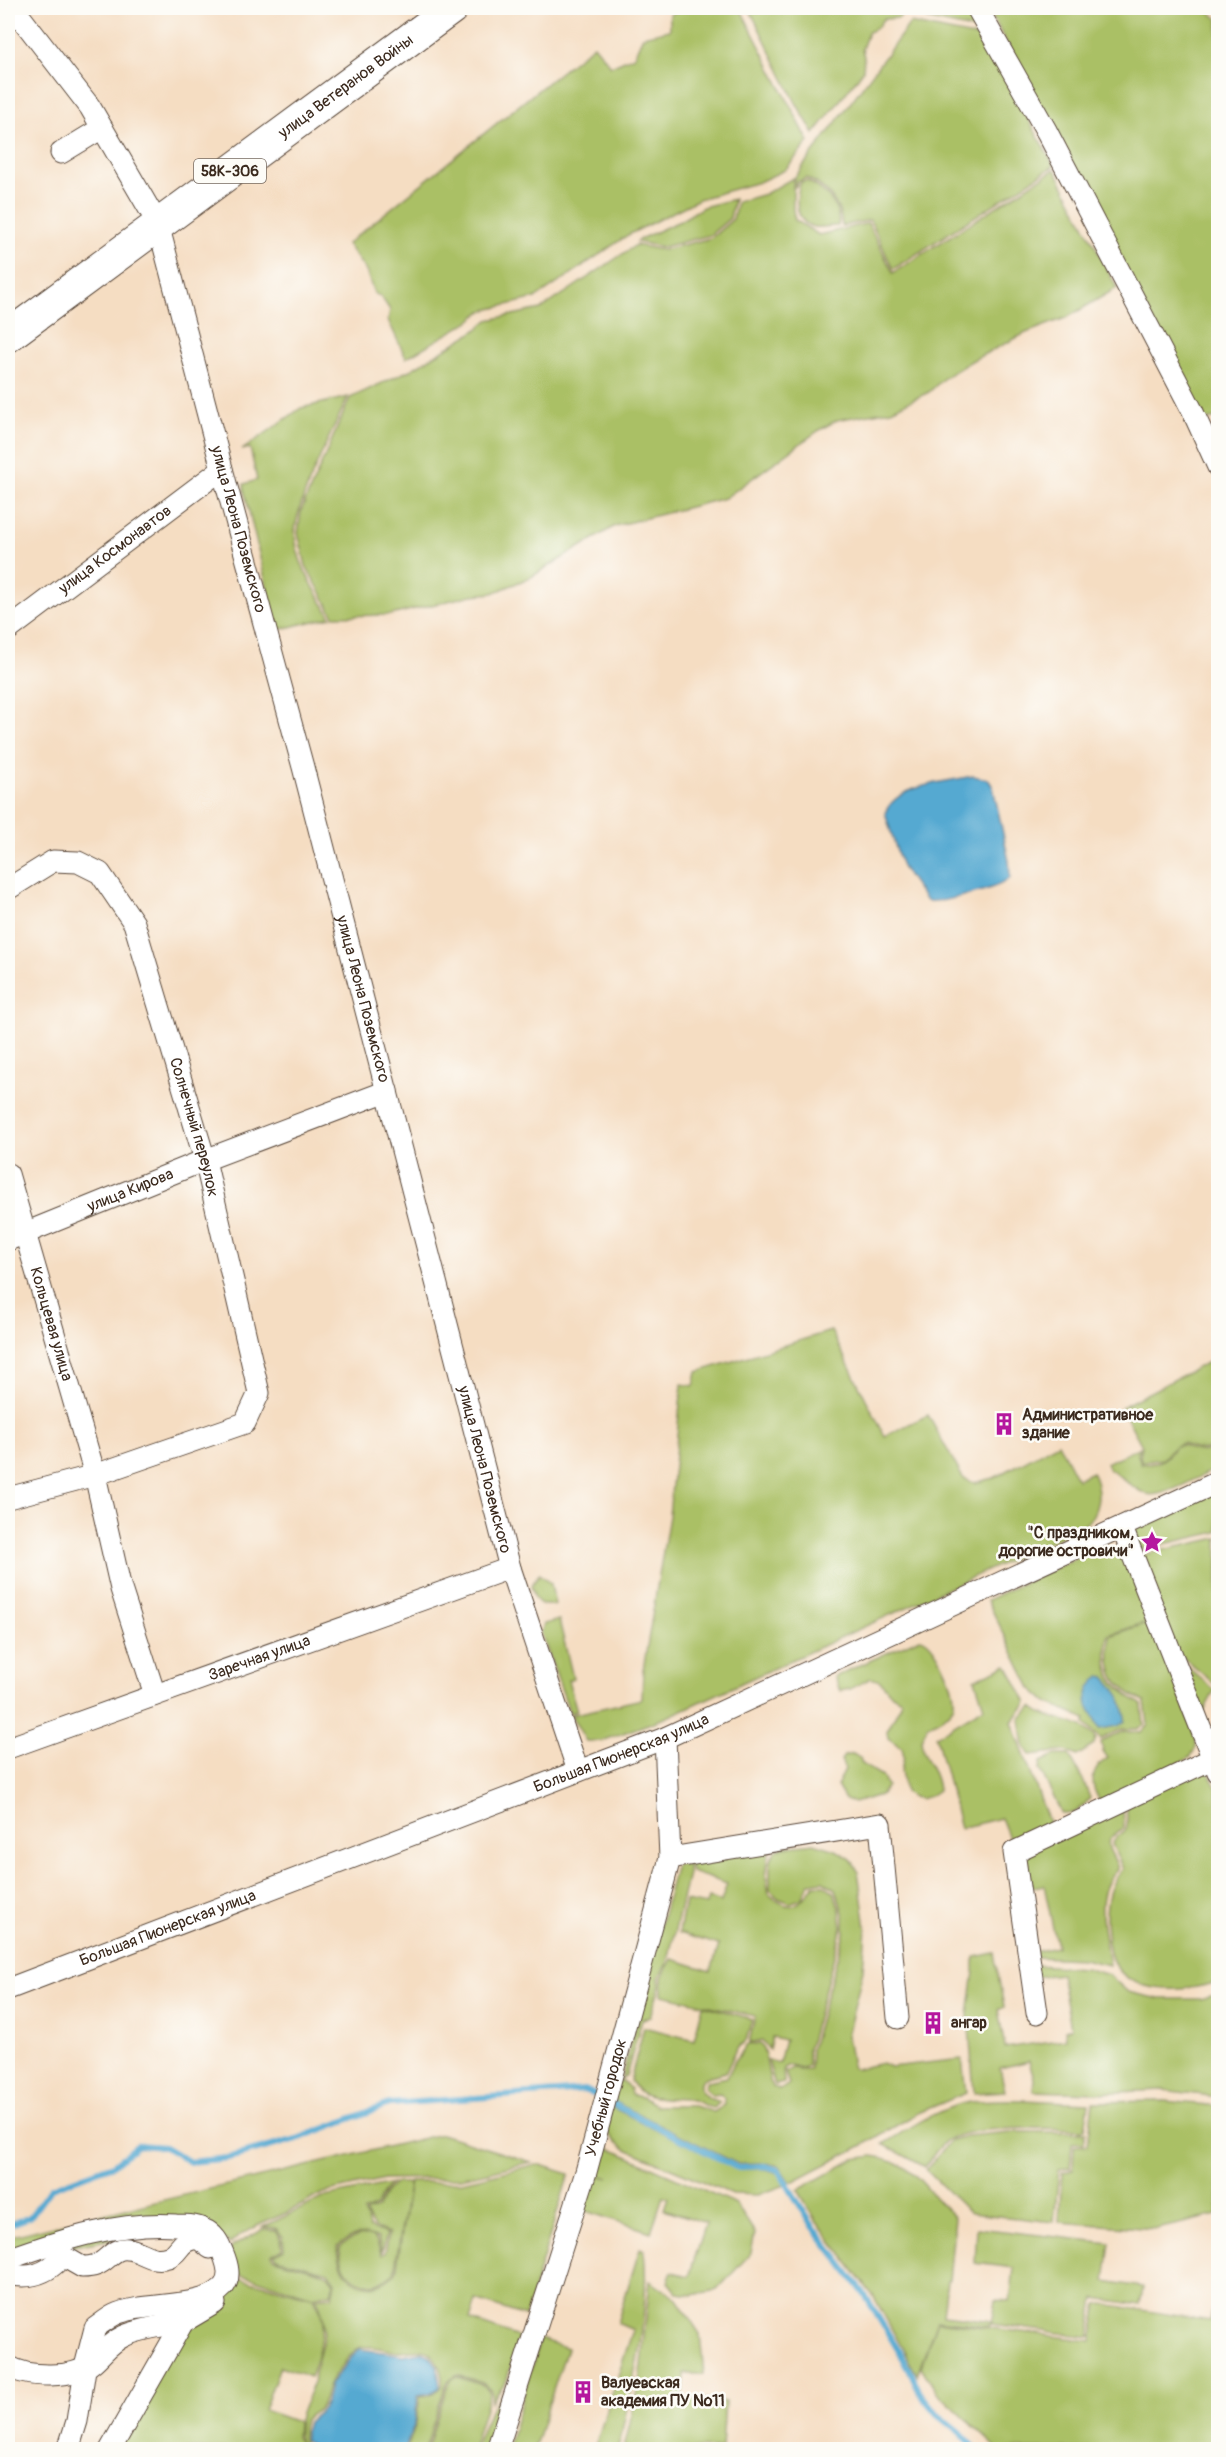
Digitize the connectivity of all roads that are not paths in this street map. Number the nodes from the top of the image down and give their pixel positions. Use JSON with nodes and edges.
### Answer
{"nodes":[{"id":1,"x":8,"y":8,"type":"edge"},
{"id":2,"x":977,"y":8,"type":"edge"},
{"id":3,"x":445,"y":10,"type":"edge"},
{"id":4,"x":102,"y":128,"type":"junction"},
{"id":5,"x":61,"y":153,"type":"dead end"},
{"id":6,"x":158,"y":224,"type":"junction"},
{"id":7,"x":8,"y":336,"type":"edge"},
{"id":8,"x":1218,"y":467,"type":"edge"},
{"id":9,"x":222,"y":469,"type":"junction"},
{"id":10,"x":8,"y":630,"type":"edge"},
{"id":11,"x":8,"y":889,"type":"edge"},
{"id":12,"x":387,"y":1091,"type":"junction"},
{"id":13,"x":204,"y":1160,"type":"junction"},
{"id":14,"x":8,"y":1174,"type":"edge"},
{"id":15,"x":16,"y":1236,"type":"edge"},
{"id":16,"x":95,"y":1475,"type":"junction"},
{"id":17,"x":1218,"y":1482,"type":"edge"},
{"id":18,"x":8,"y":1498,"type":"edge"},
{"id":19,"x":1122,"y":1528,"type":"junction"},
{"id":20,"x":510,"y":1568,"type":"junction"},
{"id":21,"x":155,"y":1695,"type":"junction"},
{"id":22,"x":665,"y":1738,"type":"junction"},
{"id":23,"x":8,"y":1748,"type":"edge"},
{"id":24,"x":1215,"y":1765,"type":"edge"},
{"id":25,"x":578,"y":1770,"type":"junction"},
{"id":26,"x":670,"y":1858,"type":"junction"},
{"id":27,"x":8,"y":1989,"type":"edge"},
{"id":28,"x":1037,"y":2013,"type":"dead end"},
{"id":29,"x":898,"y":2018,"type":"dead end"},
{"id":30,"x":8,"y":2259,"type":"edge"},
{"id":31,"x":8,"y":2274,"type":"edge"},
{"id":32,"x":220,"y":2290,"type":"junction"},
{"id":33,"x":183,"y":2322,"type":"junction"},
{"id":34,"x":8,"y":2366,"type":"edge"},
{"id":35,"x":86,"y":2368,"type":"junction"},
{"id":36,"x":68,"y":2450,"type":"edge"},
{"id":37,"x":110,"y":2450,"type":"edge"},
{"id":38,"x":497,"y":2450,"type":"edge"}],
"edges":[{"from":1,"to":4,"type":"street","name":"улица Леона Поземского"},
{"from":2,"to":8,"type":"street"},
{"from":3,"to":6,"type":"highway","name":"улица Ветеранов Войны","number":"58К-306"},
{"from":4,"to":5,"type":"street"},
{"from":4,"to":6,"type":"street","name":"улица Леона Поземского"},
{"from":6,"to":7,"type":"highway","name":"улица Ветеранов Войны","number":"58К-306"},
{"from":6,"to":9,"type":"street","name":"улица Леона Поземского"},
{"from":9,"to":10,"type":"street","name":"улица Космонавтов"},
{"from":9,"to":12,"type":"street","name":"улица Леона Поземского"},
{"from":11,"to":13,"type":"street","name":"Солнечный переулок"},
{"from":12,"to":13,"type":"street","name":"улица Кирова"},
{"from":12,"to":20,"type":"street","name":"улица Леона Поземского"},
{"from":13,"to":15,"type":"street","name":"улица Кирова"},
{"from":13,"to":16,"type":"street","name":"Солнечный переулок"},
{"from":14,"to":15,"type":"street","name":"Кольцевая улица"},
{"from":15,"to":16,"type":"street","name":"Кольцевая улица"},
{"from":16,"to":18,"type":"street"},
{"from":16,"to":21,"type":"street","name":"Кольцевая улица"},
{"from":17,"to":19,"type":"street","name":"Большая Пионерская улица"},
{"from":19,"to":22,"type":"street","name":"Большая Пионерская улица"},
{"from":19,"to":24,"type":"street"},
{"from":20,"to":21,"type":"street","name":"Заречная улица"},
{"from":20,"to":25,"type":"street","name":"улица Леона Поземского"},
{"from":21,"to":23,"type":"street","name":"Заречная улица"},
{"from":22,"to":25,"type":"street","name":"Большая Пионерская улица"},
{"from":22,"to":26,"type":"street","name":"Учебный городок"},
{"from":24,"to":28,"type":"street"},
{"from":25,"to":27,"type":"street","name":"Большая Пионерская улица"},
{"from":26,"to":29,"type":"street"},
{"from":26,"to":38,"type":"street","name":"Учебный городок"},
{"from":30,"to":32,"type":"street"},
{"from":31,"to":32,"type":"street"},
{"from":32,"to":33,"type":"street"},
{"from":32,"to":35,"type":"street"},
{"from":33,"to":35,"type":"street"},
{"from":33,"to":37,"type":"street"},
{"from":34,"to":35,"type":"street"},
{"from":35,"to":36,"type":"street"}]}
